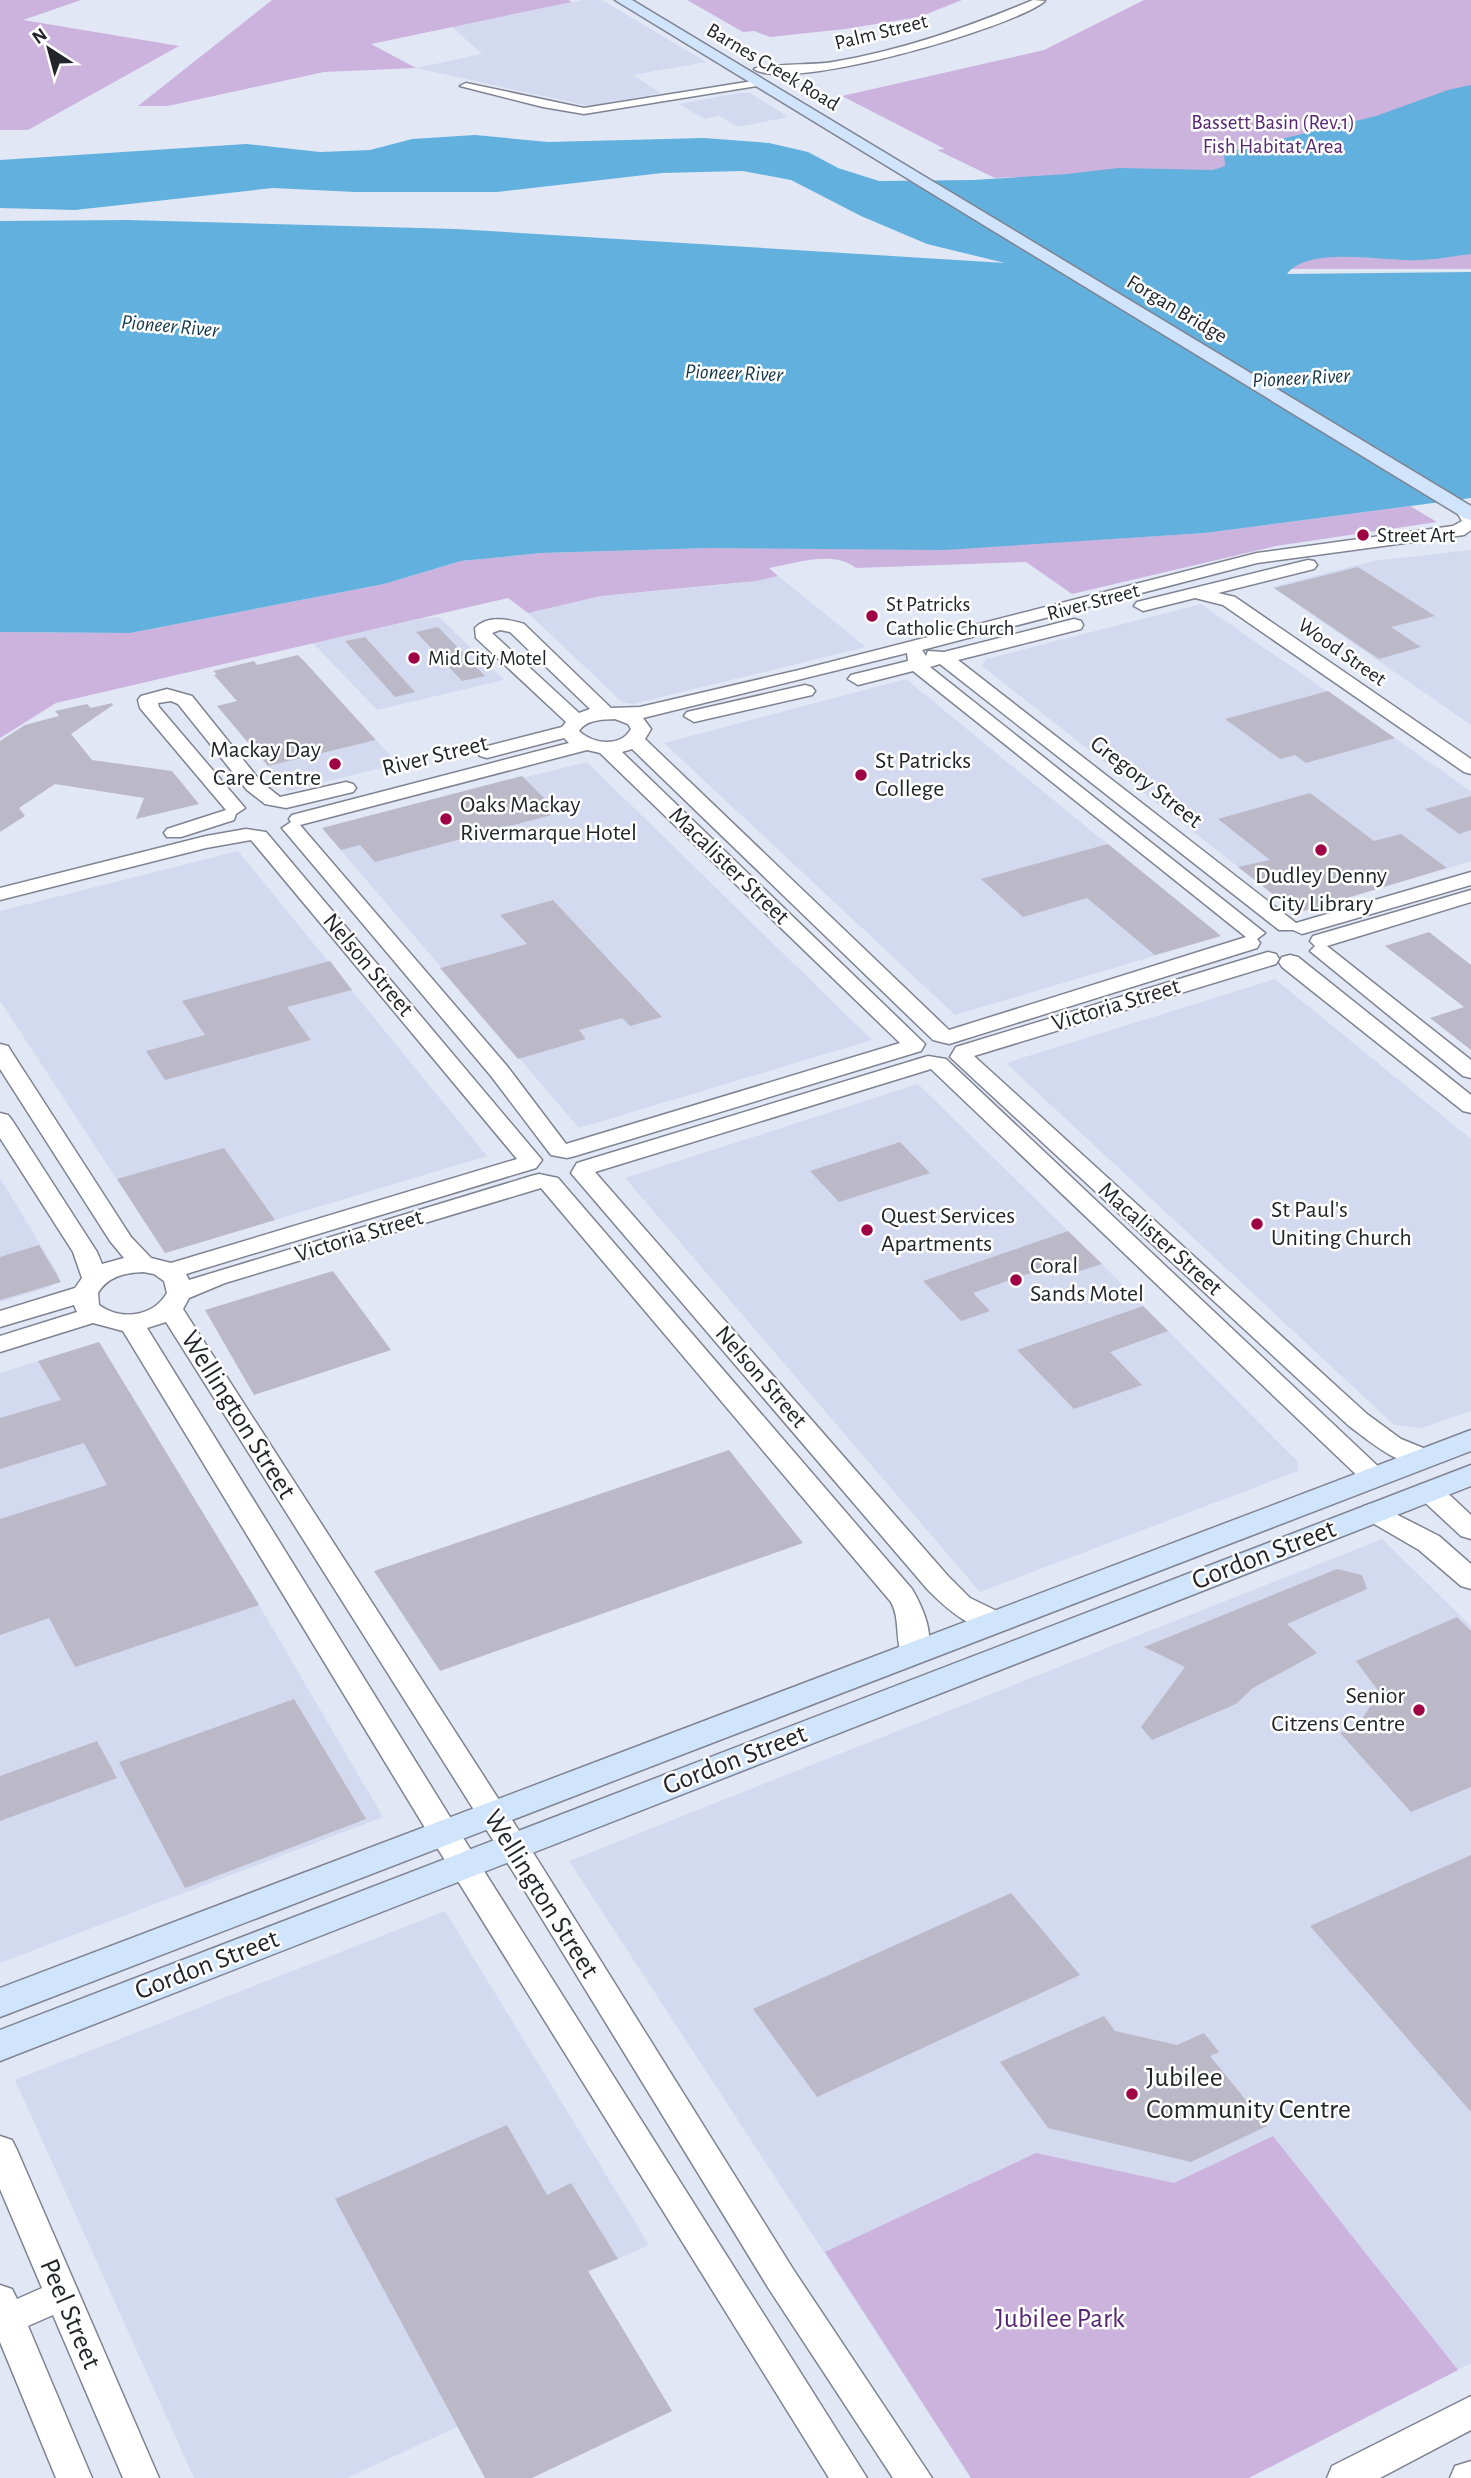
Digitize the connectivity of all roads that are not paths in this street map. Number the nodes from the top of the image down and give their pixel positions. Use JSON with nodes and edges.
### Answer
{"nodes":[{"id":1,"x":622,"y":0,"type":"edge"},
{"id":2,"x":631,"y":0,"type":"edge"},
{"id":3,"x":644,"y":0,"type":"edge"},
{"id":4,"x":1040,"y":1,"type":"edge"},
{"id":5,"x":675,"y":25,"type":"junction"},
{"id":6,"x":729,"y":65,"type":"junction"},
{"id":7,"x":811,"y":70,"type":"junction"},
{"id":8,"x":760,"y":76,"type":"junction"},
{"id":9,"x":788,"y":83,"type":"dead end"},
{"id":10,"x":466,"y":86,"type":"dead end"},
{"id":11,"x":680,"y":95,"type":"junction"},
{"id":12,"x":887,"y":145,"type":"joint"},
{"id":13,"x":867,"y":147,"type":"joint"},
{"id":14,"x":1469,"y":506,"type":"edge"},
{"id":15,"x":1471,"y":540,"type":"edge"},
{"id":16,"x":1212,"y":570,"type":"junction"},
{"id":17,"x":1269,"y":574,"type":"junction"},
{"id":18,"x":1180,"y":597,"type":"junction"},
{"id":19,"x":1127,"y":610,"type":"dead end"},
{"id":20,"x":1089,"y":620,"type":"dead end"},
{"id":21,"x":917,"y":657,"type":"junction"},
{"id":22,"x":1339,"y":658,"type":"junction"},
{"id":23,"x":945,"y":659,"type":"junction"},
{"id":24,"x":1319,"y":663,"type":"junction"},
{"id":25,"x":560,"y":668,"type":"junction"},
{"id":26,"x":530,"y":675,"type":"junction"},
{"id":27,"x":973,"y":680,"type":"junction"},
{"id":28,"x":946,"y":688,"type":"junction"},
{"id":29,"x":1412,"y":708,"type":"junction"},
{"id":30,"x":1391,"y":713,"type":"junction"},
{"id":31,"x":612,"y":714,"type":"junction"},
{"id":32,"x":638,"y":735,"type":"junction"},
{"id":33,"x":584,"y":736,"type":"junction"},
{"id":34,"x":1471,"y":748,"type":"edge"},
{"id":35,"x":1450,"y":754,"type":"junction"},
{"id":36,"x":1471,"y":768,"type":"edge"},
{"id":37,"x":279,"y":801,"type":"junction"},
{"id":38,"x":231,"y":812,"type":"junction"},
{"id":39,"x":295,"y":824,"type":"junction"},
{"id":40,"x":252,"y":836,"type":"junction"},
{"id":41,"x":0,"y":876,"type":"edge"},
{"id":42,"x":1471,"y":878,"type":"edge"},
{"id":43,"x":0,"y":894,"type":"edge"},
{"id":44,"x":1471,"y":896,"type":"edge"},
{"id":45,"x":1295,"y":926,"type":"junction"},
{"id":46,"x":1252,"y":938,"type":"junction"},
{"id":47,"x":1321,"y":946,"type":"junction"},
{"id":48,"x":1279,"y":960,"type":"junction"},
{"id":49,"x":938,"y":1050,"type":"junction"},
{"id":50,"x":0,"y":1051,"type":"edge"},
{"id":51,"x":1471,"y":1072,"type":"edge"},
{"id":52,"x":1471,"y":1106,"type":"edge"},
{"id":53,"x":0,"y":1120,"type":"edge"},
{"id":54,"x":563,"y":1150,"type":"junction"},
{"id":55,"x":584,"y":1170,"type":"junction"},
{"id":56,"x":537,"y":1172,"type":"junction"},
{"id":57,"x":143,"y":1264,"type":"junction"},
{"id":58,"x":168,"y":1271,"type":"junction"},
{"id":59,"x":91,"y":1295,"type":"junction"},
{"id":60,"x":175,"y":1301,"type":"junction"},
{"id":61,"x":0,"y":1319,"type":"edge"},
{"id":62,"x":131,"y":1323,"type":"junction"},
{"id":63,"x":0,"y":1344,"type":"edge"},
{"id":64,"x":1358,"y":1420,"type":"junction"},
{"id":65,"x":1327,"y":1432,"type":"junction"},
{"id":66,"x":1471,"y":1440,"type":"edge"},
{"id":67,"x":1424,"y":1458,"type":"junction"},
{"id":68,"x":1471,"y":1460,"type":"edge"},
{"id":69,"x":1471,"y":1475,"type":"edge"},
{"id":70,"x":1374,"y":1477,"type":"junction"},
{"id":71,"x":1429,"y":1491,"type":"junction"},
{"id":72,"x":1374,"y":1512,"type":"junction"},
{"id":73,"x":1471,"y":1530,"type":"edge"},
{"id":74,"x":1223,"y":1535,"type":"junction"},
{"id":75,"x":1471,"y":1535,"type":"edge"},
{"id":76,"x":1448,"y":1558,"type":"junction"},
{"id":77,"x":1471,"y":1579,"type":"edge"},
{"id":78,"x":938,"y":1583,"type":"junction"},
{"id":79,"x":902,"y":1596,"type":"junction"},
{"id":80,"x":995,"y":1622,"type":"junction"},
{"id":81,"x":914,"y":1652,"type":"junction"},
{"id":82,"x":491,"y":1814,"type":"junction"},
{"id":83,"x":444,"y":1833,"type":"junction"},
{"id":84,"x":511,"y":1845,"type":"junction"},
{"id":85,"x":464,"y":1864,"type":"junction"},
{"id":86,"x":0,"y":2003,"type":"edge"},
{"id":87,"x":57,"y":2023,"type":"junction"},
{"id":88,"x":0,"y":2027,"type":"edge"},
{"id":89,"x":0,"y":2046,"type":"edge"},
{"id":90,"x":0,"y":2150,"type":"edge"},
{"id":91,"x":62,"y":2295,"type":"junction"},
{"id":92,"x":4,"y":2309,"type":"edge"},
{"id":93,"x":1471,"y":2412,"type":"edge"},
{"id":94,"x":74,"y":2478,"type":"edge"},
{"id":95,"x":141,"y":2478,"type":"edge"},
{"id":96,"x":849,"y":2478,"type":"edge"},
{"id":97,"x":914,"y":2478,"type":"edge"},
{"id":98,"x":1345,"y":2478,"type":"edge"}],
"edges":[{"from":1,"to":5,"type":"main road","name":"Barnes Creek Road"},
{"from":2,"to":5,"type":"main road"},
{"from":3,"to":5,"type":"main road","name":"Barnes Creek Road"},
{"from":4,"to":7,"type":"street","name":"Palm Street"},
{"from":5,"to":6,"type":"main road","name":"Barnes Creek Road"},
{"from":5,"to":8,"type":"main road","name":"Barnes Creek Road"},
{"from":6,"to":8,"type":"main road","name":"Barnes Creek Road"},
{"from":6,"to":11,"type":"street"},
{"from":7,"to":8,"type":"street","name":"Palm Street"},
{"from":7,"to":9,"type":"street","name":"Palm Street"},
{"from":8,"to":11,"type":"street","name":"Palm Street"},
{"from":8,"to":12,"type":"main road","name":"Barnes Creek Road"},
{"from":8,"to":13,"type":"main road","name":"Barnes Creek Road"},
{"from":10,"to":11,"type":"street"},
{"from":12,"to":14,"type":"main road","name":"Forgan Bridge"},
{"from":13,"to":14,"type":"main road","name":"Forgan Bridge"},
{"from":14,"to":16,"type":"street","name":"River Street"},
{"from":15,"to":17,"type":"street","name":"River Street"},
{"from":16,"to":17,"type":"street"},
{"from":16,"to":21,"type":"street","name":"River Street"},
{"from":17,"to":18,"type":"street","name":"River Street"},
{"from":17,"to":22,"type":"street","name":"Wood Street"},
{"from":18,"to":19,"type":"street","name":"River Street"},
{"from":18,"to":24,"type":"street","name":"Wood Street"},
{"from":20,"to":23,"type":"street","name":"River Street"},
{"from":21,"to":23,"type":"street","name":"River Street"},
{"from":21,"to":28,"type":"street","name":"Gregory Street"},
{"from":21,"to":31,"type":"street","name":"River Street"},
{"from":21,"to":32,"type":"street","name":"River Street"},
{"from":22,"to":24,"type":"street"},
{"from":22,"to":29,"type":"street","name":"Wood Street"},
{"from":23,"to":27,"type":"street","name":"Gregory Street"},
{"from":24,"to":30,"type":"street","name":"Wood Street"},
{"from":25,"to":26,"type":"street"},
{"from":25,"to":26,"type":"street","name":"Macalister Street"},
{"from":25,"to":31,"type":"street","name":"Macalister Street"},
{"from":26,"to":33,"type":"street","name":"Macalister Street"},
{"from":27,"to":28,"type":"street"},
{"from":27,"to":45,"type":"street","name":"Gregory Street"},
{"from":28,"to":46,"type":"street","name":"Gregory Street"},
{"from":29,"to":30,"type":"street"},
{"from":29,"to":34,"type":"street","name":"Wood Street"},
{"from":30,"to":35,"type":"street","name":"Wood Street"},
{"from":31,"to":32,"type":"street","name":"Macalister Street"},
{"from":31,"to":33,"type":"street","name":"River Street"},
{"from":32,"to":33,"type":"street","name":"River Street"},
{"from":32,"to":49,"type":"street","name":"Macalister Street"},
{"from":33,"to":37,"type":"street","name":"River Street"},
{"from":33,"to":39,"type":"street","name":"River Street"},
{"from":33,"to":49,"type":"street","name":"Macalister Street"},
{"from":34,"to":35,"type":"street"},
{"from":35,"to":36,"type":"street","name":"Wood Street"},
{"from":37,"to":38,"type":"street","name":"River Street"},
{"from":37,"to":38,"type":"street"},
{"from":37,"to":39,"type":"street","name":"Nelson Street"},
{"from":38,"to":40,"type":"street","name":"Nelson Street"},
{"from":38,"to":41,"type":"street"},
{"from":39,"to":40,"type":"street","name":"River Street"},
{"from":39,"to":54,"type":"street","name":"Nelson Street"},
{"from":40,"to":43,"type":"street"},
{"from":40,"to":56,"type":"street","name":"Nelson Street"},
{"from":42,"to":45,"type":"street"},
{"from":44,"to":47,"type":"street"},
{"from":45,"to":46,"type":"street","name":"Victoria Street"},
{"from":45,"to":47,"type":"street","name":"Gregory Street"},
{"from":46,"to":48,"type":"street","name":"Gregory Street"},
{"from":46,"to":49,"type":"street","name":"Victoria Street"},
{"from":47,"to":48,"type":"street","name":"Victoria Street"},
{"from":47,"to":51,"type":"street"},
{"from":48,"to":49,"type":"street","name":"Victoria Street"},
{"from":48,"to":52,"type":"street"},
{"from":49,"to":54,"type":"street","name":"Victoria Street"},
{"from":49,"to":55,"type":"street","name":"Victoria Street"},
{"from":49,"to":64,"type":"street","name":"Macalister Street"},
{"from":49,"to":65,"type":"street","name":"Macalister Street"},
{"from":50,"to":57,"type":"street"},
{"from":53,"to":59,"type":"street"},
{"from":54,"to":55,"type":"street","name":"Nelson Street"},
{"from":54,"to":56,"type":"street","name":"Victoria Street"},
{"from":55,"to":56,"type":"street","name":"Victoria Street"},
{"from":55,"to":78,"type":"street","name":"Nelson Street"},
{"from":56,"to":58,"type":"street","name":"Victoria Street"},
{"from":56,"to":60,"type":"street","name":"Victoria Street"},
{"from":56,"to":79,"type":"street","name":"Nelson Street"},
{"from":57,"to":58,"type":"street"},
{"from":57,"to":59,"type":"street"},
{"from":58,"to":60,"type":"street"},
{"from":59,"to":61,"type":"street"},
{"from":59,"to":62,"type":"street"},
{"from":59,"to":63,"type":"street"},
{"from":60,"to":62,"type":"street"},
{"from":60,"to":82,"type":"street","name":"Wellington Street"},
{"from":62,"to":83,"type":"street","name":"Wellington Street"},
{"from":64,"to":65,"type":"street"},
{"from":64,"to":67,"type":"street","name":"Macalister Street"},
{"from":65,"to":70,"type":"street","name":"Macalister Street"},
{"from":66,"to":67,"type":"main road","name":"Gordon Street"},
{"from":67,"to":70,"type":"main road","name":"Gordon Street"},
{"from":68,"to":70,"type":"main road"},
{"from":69,"to":71,"type":"main road","name":"Gordon Street"},
{"from":70,"to":74,"type":"main road","name":"Gordon Street"},
{"from":71,"to":72,"type":"main road","name":"Gordon Street"},
{"from":71,"to":73,"type":"street"},
{"from":71,"to":74,"type":"main road"},
{"from":72,"to":76,"type":"street"},
{"from":72,"to":84,"type":"main road","name":"Gordon Street"},
{"from":74,"to":80,"type":"main road","name":"Gordon Street"},
{"from":75,"to":76,"type":"street"},
{"from":76,"to":77,"type":"street"},
{"from":78,"to":79,"type":"street"},
{"from":78,"to":80,"type":"street","name":"Nelson Street"},
{"from":79,"to":81,"type":"street","name":"Nelson Street"},
{"from":80,"to":81,"type":"main road","name":"Gordon Street"},
{"from":81,"to":82,"type":"main road","name":"Gordon Street"},
{"from":82,"to":83,"type":"main road","name":"Gordon Street"},
{"from":82,"to":84,"type":"street","name":"Wellington Street"},
{"from":83,"to":85,"type":"street","name":"Wellington Street"},
{"from":83,"to":86,"type":"main road","name":"Gordon Street"},
{"from":84,"to":85,"type":"main road","name":"Gordon Street"},
{"from":84,"to":97,"type":"street","name":"Wellington Street"},
{"from":85,"to":87,"type":"main road","name":"Gordon Street"},
{"from":85,"to":96,"type":"street","name":"Wellington Street"},
{"from":87,"to":88,"type":"main road"},
{"from":87,"to":89,"type":"main road","name":"Gordon Street"},
{"from":90,"to":91,"type":"street","name":"Peel Street"},
{"from":91,"to":92,"type":"street"},
{"from":91,"to":95,"type":"street","name":"Peel Street"},
{"from":92,"to":94,"type":"street"},
{"from":93,"to":98,"type":"street"}]}
